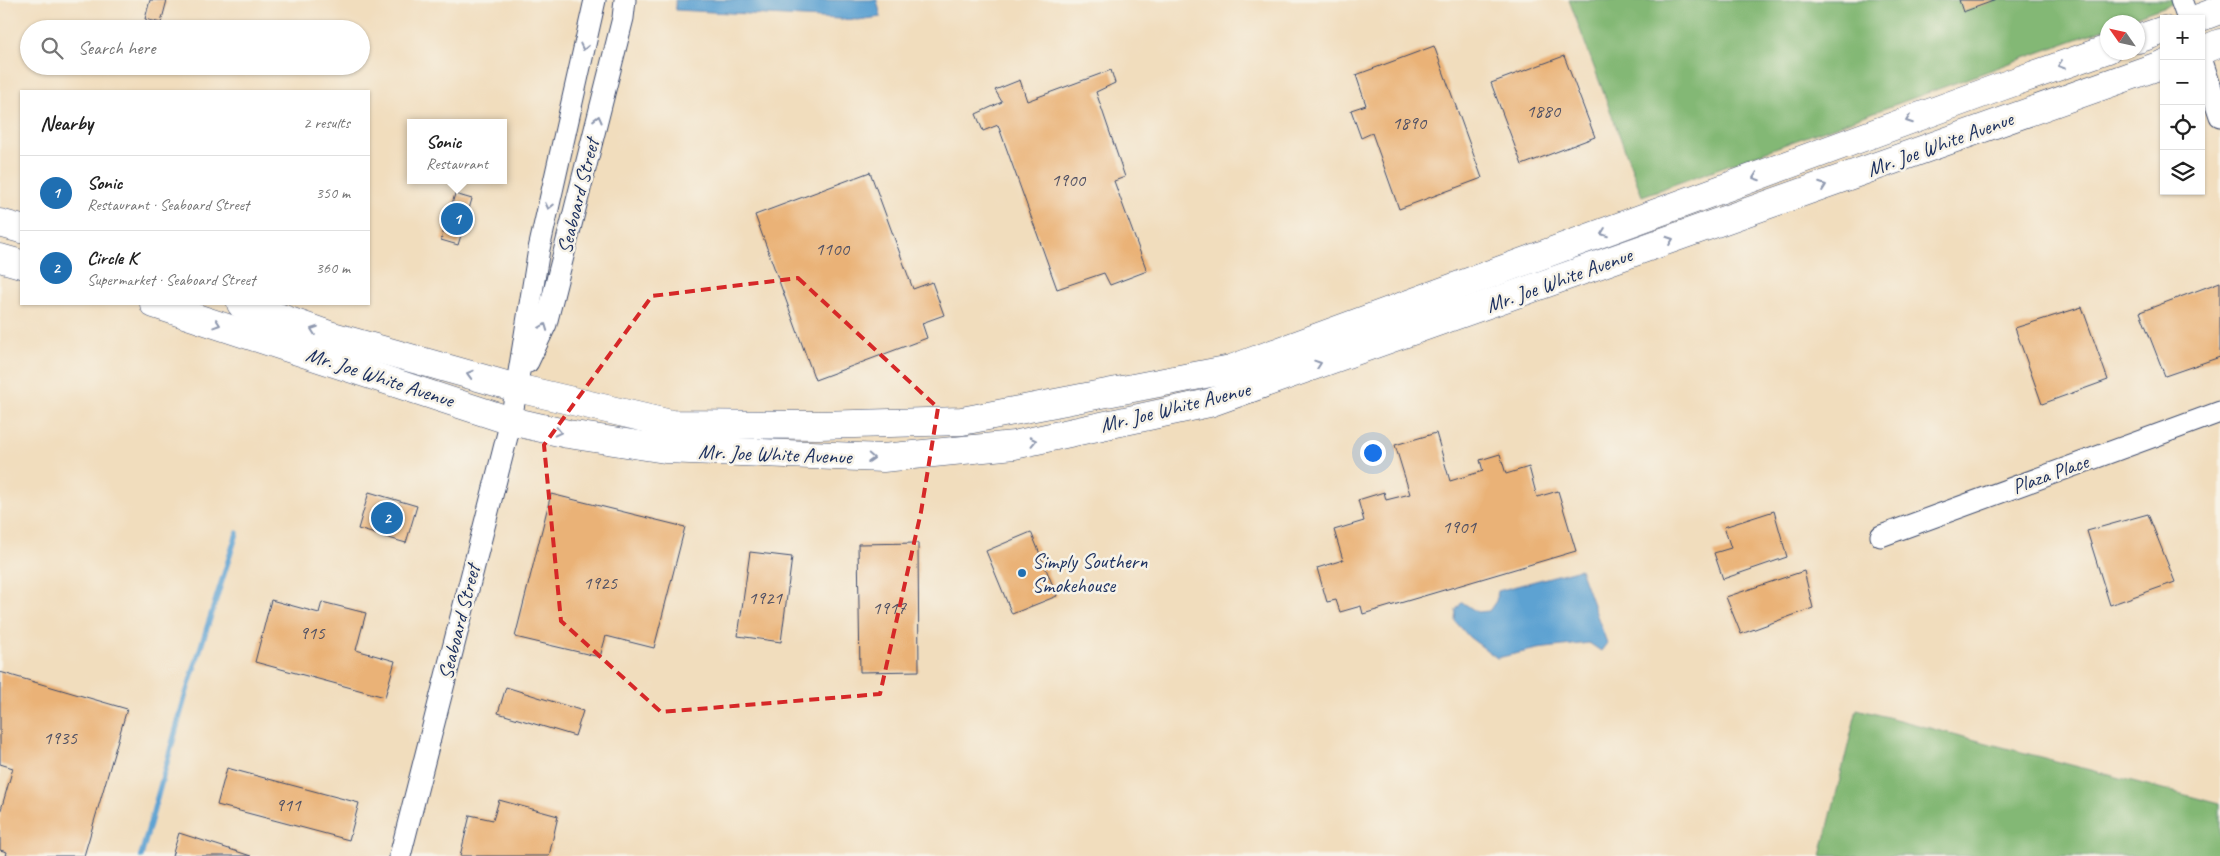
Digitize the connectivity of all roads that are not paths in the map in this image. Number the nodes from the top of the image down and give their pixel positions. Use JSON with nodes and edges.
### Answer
{"nodes":[{"id":1,"x":595,"y":0,"type":"edge"},
{"id":2,"x":625,"y":0,"type":"edge"},
{"id":3,"x":2181,"y":0,"type":"edge"},
{"id":4,"x":2220,"y":10,"type":"edge"},
{"id":5,"x":2187,"y":15,"type":"edge"},
{"id":6,"x":2205,"y":16,"type":"edge"},
{"id":7,"x":2160,"y":31,"type":"edge"},
{"id":8,"x":2145,"y":37,"type":"edge"},
{"id":9,"x":2220,"y":43,"type":"edge"},
{"id":10,"x":2205,"y":49,"type":"edge"},
{"id":11,"x":2100,"y":52,"type":"edge"},
{"id":12,"x":2202,"y":60,"type":"edge"},
{"id":13,"x":2160,"y":65,"type":"edge"},
{"id":14,"x":2220,"y":116,"type":"edge"},
{"id":15,"x":0,"y":223,"type":"edge"},
{"id":16,"x":20,"y":229,"type":"edge"},
{"id":17,"x":0,"y":258,"type":"edge"},
{"id":18,"x":20,"y":264,"type":"edge"},
{"id":19,"x":157,"y":305,"type":"edge"},
{"id":20,"x":244,"y":305,"type":"edge"},
{"id":21,"x":517,"y":388,"type":"junction"},
{"id":22,"x":2220,"y":412,"type":"edge"},
{"id":23,"x":511,"y":421,"type":"junction"},
{"id":24,"x":1881,"y":536,"type":"dead end"},
{"id":25,"x":400,"y":856,"type":"edge"}],
"edges":[{"from":1,"to":21,"type":"street","name":"Seaboard Street","one_way":true},
{"from":21,"to":2,"type":"street","name":"Seaboard Street","one_way":true},
{"from":3,"to":5,"type":"street"},
{"from":4,"to":6,"type":"main road"},
{"from":7,"to":8,"type":"main road"},
{"from":9,"to":10,"type":"main road"},
{"from":11,"to":21,"type":"main road","name":"Mr. Joe White Avenue","one_way":true},
{"from":12,"to":14,"type":"street"},
{"from":23,"to":13,"type":"main road","name":"Mr. Joe White Avenue","one_way":true},
{"from":15,"to":16,"type":"main road"},
{"from":17,"to":18,"type":"main road"},
{"from":19,"to":23,"type":"main road","name":"Mr. Joe White Avenue","one_way":true},
{"from":21,"to":20,"type":"main road","name":"Mr. Joe White Avenue","one_way":true},
{"from":21,"to":23,"type":"street","name":"Seaboard Street"},
{"from":22,"to":24,"type":"street","name":"Plaza Place"},
{"from":23,"to":25,"type":"street","name":"Seaboard Street"}]}
